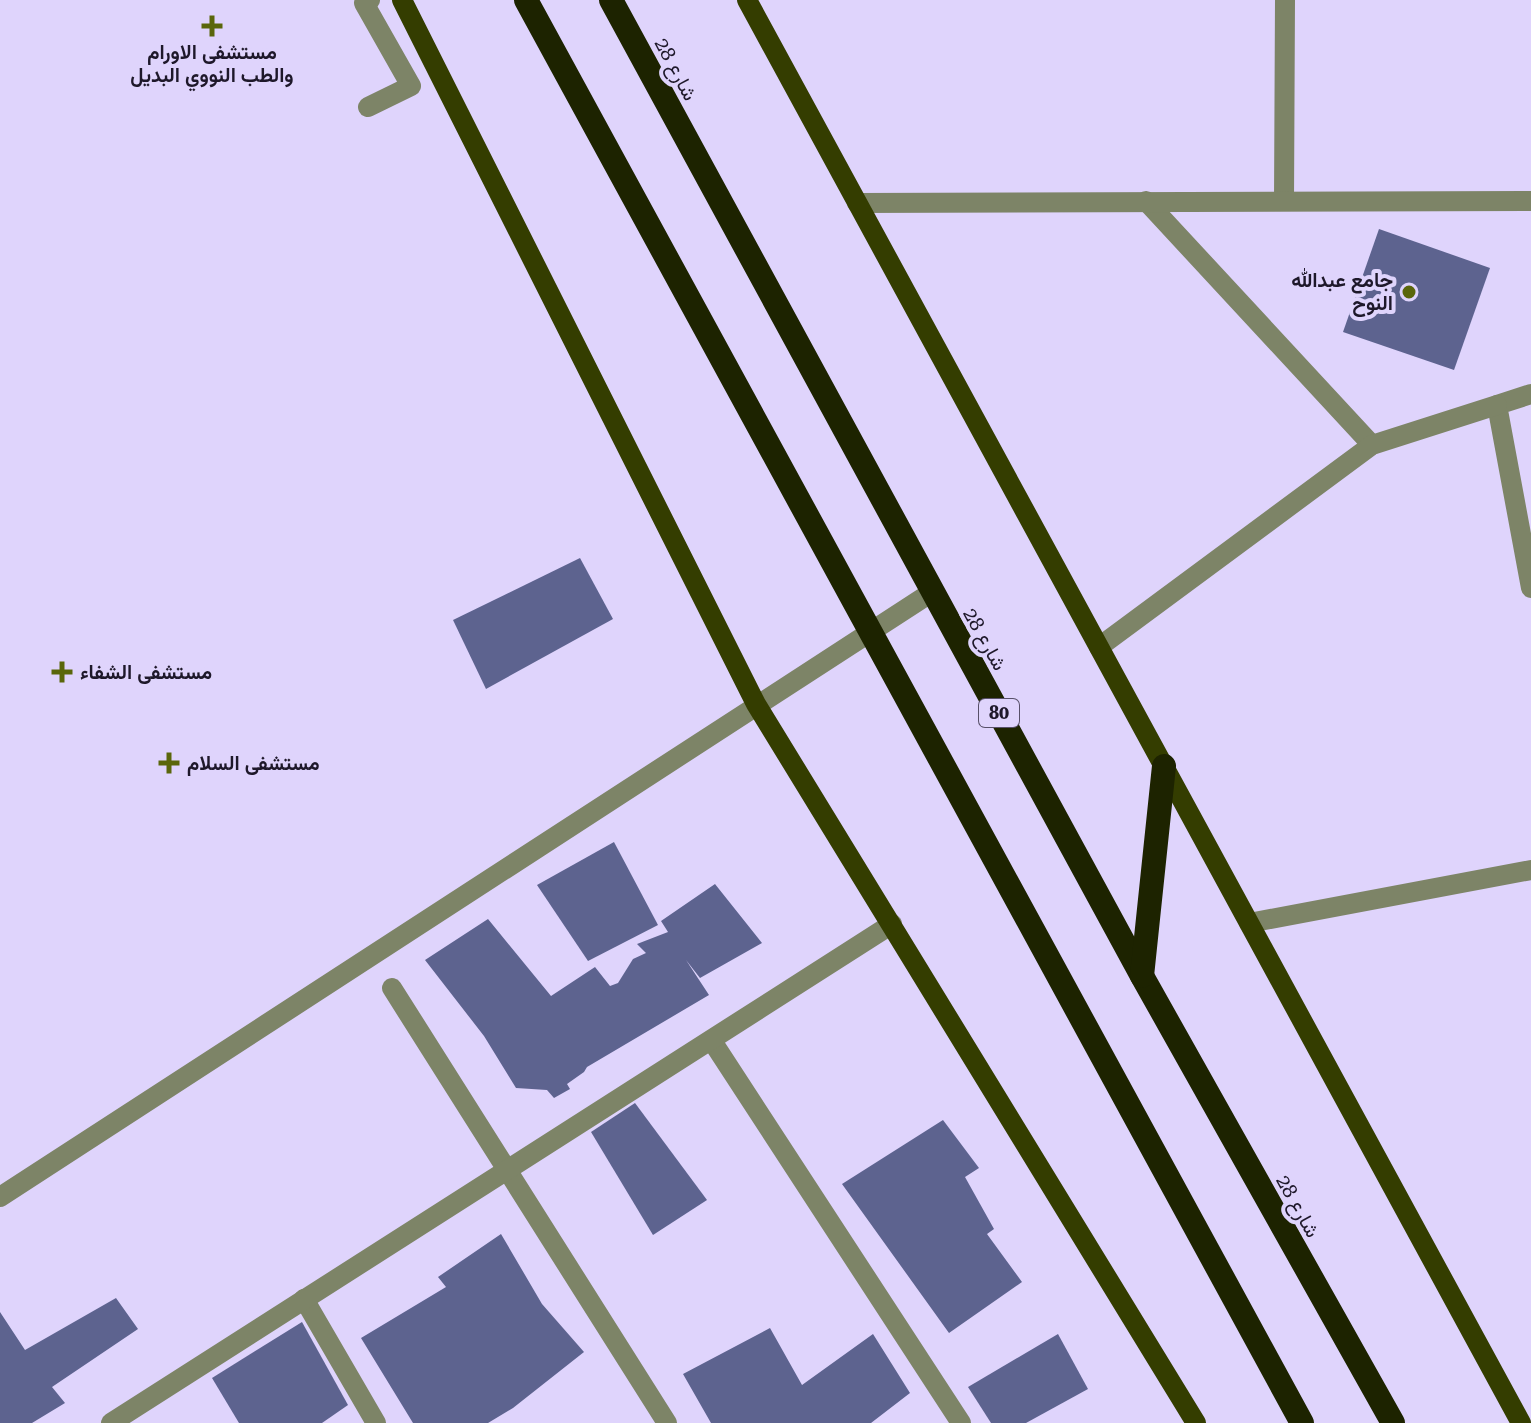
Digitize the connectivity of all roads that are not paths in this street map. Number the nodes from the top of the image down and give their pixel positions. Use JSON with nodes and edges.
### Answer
{"nodes":[{"id":1,"x":370,"y":0,"type":"edge"},
{"id":2,"x":402,"y":0,"type":"edge"},
{"id":3,"x":526,"y":0,"type":"edge"},
{"id":4,"x":611,"y":0,"type":"edge"},
{"id":5,"x":747,"y":0,"type":"edge"},
{"id":6,"x":1285,"y":0,"type":"edge"},
{"id":7,"x":368,"y":107,"type":"dead end"},
{"id":8,"x":1284,"y":200,"type":"junction"},
{"id":9,"x":1146,"y":201,"type":"junction"},
{"id":10,"x":1531,"y":201,"type":"edge"},
{"id":11,"x":857,"y":203,"type":"junction"},
{"id":12,"x":1531,"y":394,"type":"edge"},
{"id":13,"x":1497,"y":405,"type":"junction"},
{"id":14,"x":1372,"y":445,"type":"junction"},
{"id":15,"x":1531,"y":588,"type":"edge"},
{"id":16,"x":932,"y":592,"type":"junction"},
{"id":17,"x":872,"y":632,"type":"junction"},
{"id":18,"x":1099,"y":647,"type":"junction"},
{"id":19,"x":756,"y":704,"type":"junction"},
{"id":20,"x":1164,"y":766,"type":"junction"},
{"id":21,"x":1531,"y":870,"type":"edge"},
{"id":22,"x":1249,"y":923,"type":"junction"},
{"id":23,"x":892,"y":924,"type":"junction"},
{"id":24,"x":1142,"y":976,"type":"junction"},
{"id":25,"x":392,"y":988,"type":"dead end"},
{"id":26,"x":712,"y":1041,"type":"junction"},
{"id":27,"x":506,"y":1168,"type":"junction"},
{"id":28,"x":0,"y":1197,"type":"edge"},
{"id":29,"x":304,"y":1299,"type":"junction"},
{"id":30,"x":111,"y":1423,"type":"edge"},
{"id":31,"x":376,"y":1423,"type":"edge"},
{"id":32,"x":667,"y":1423,"type":"edge"},
{"id":33,"x":961,"y":1423,"type":"edge"},
{"id":34,"x":1196,"y":1423,"type":"edge"},
{"id":35,"x":1302,"y":1423,"type":"edge"},
{"id":36,"x":1393,"y":1423,"type":"edge"},
{"id":37,"x":1521,"y":1423,"type":"edge"}],
"edges":[{"from":1,"to":7,"type":"street"},
{"from":2,"to":19,"type":"main road"},
{"from":3,"to":17,"type":"highway"},
{"from":4,"to":16,"type":"highway","name":"شارع 28","number":"80"},
{"from":5,"to":11,"type":"main road"},
{"from":6,"to":8,"type":"street"},
{"from":8,"to":9,"type":"street"},
{"from":8,"to":10,"type":"street"},
{"from":9,"to":11,"type":"street"},
{"from":9,"to":14,"type":"street"},
{"from":11,"to":18,"type":"main road"},
{"from":12,"to":13,"type":"street"},
{"from":13,"to":14,"type":"street"},
{"from":13,"to":15,"type":"street"},
{"from":14,"to":18,"type":"street"},
{"from":16,"to":17,"type":"street"},
{"from":16,"to":24,"type":"highway","name":"شارع 28","number":"80"},
{"from":17,"to":19,"type":"street"},
{"from":17,"to":35,"type":"highway"},
{"from":18,"to":20,"type":"main road"},
{"from":19,"to":23,"type":"main road"},
{"from":19,"to":28,"type":"street"},
{"from":20,"to":22,"type":"main road"},
{"from":20,"to":24,"type":"highway"},
{"from":21,"to":22,"type":"street"},
{"from":22,"to":37,"type":"main road"},
{"from":23,"to":26,"type":"street"},
{"from":23,"to":34,"type":"main road"},
{"from":24,"to":36,"type":"highway","name":"شارع 28","number":"80"},
{"from":25,"to":27,"type":"street"},
{"from":26,"to":27,"type":"street"},
{"from":26,"to":33,"type":"street"},
{"from":27,"to":29,"type":"street"},
{"from":27,"to":32,"type":"street"},
{"from":29,"to":30,"type":"street"},
{"from":29,"to":31,"type":"street"}]}
